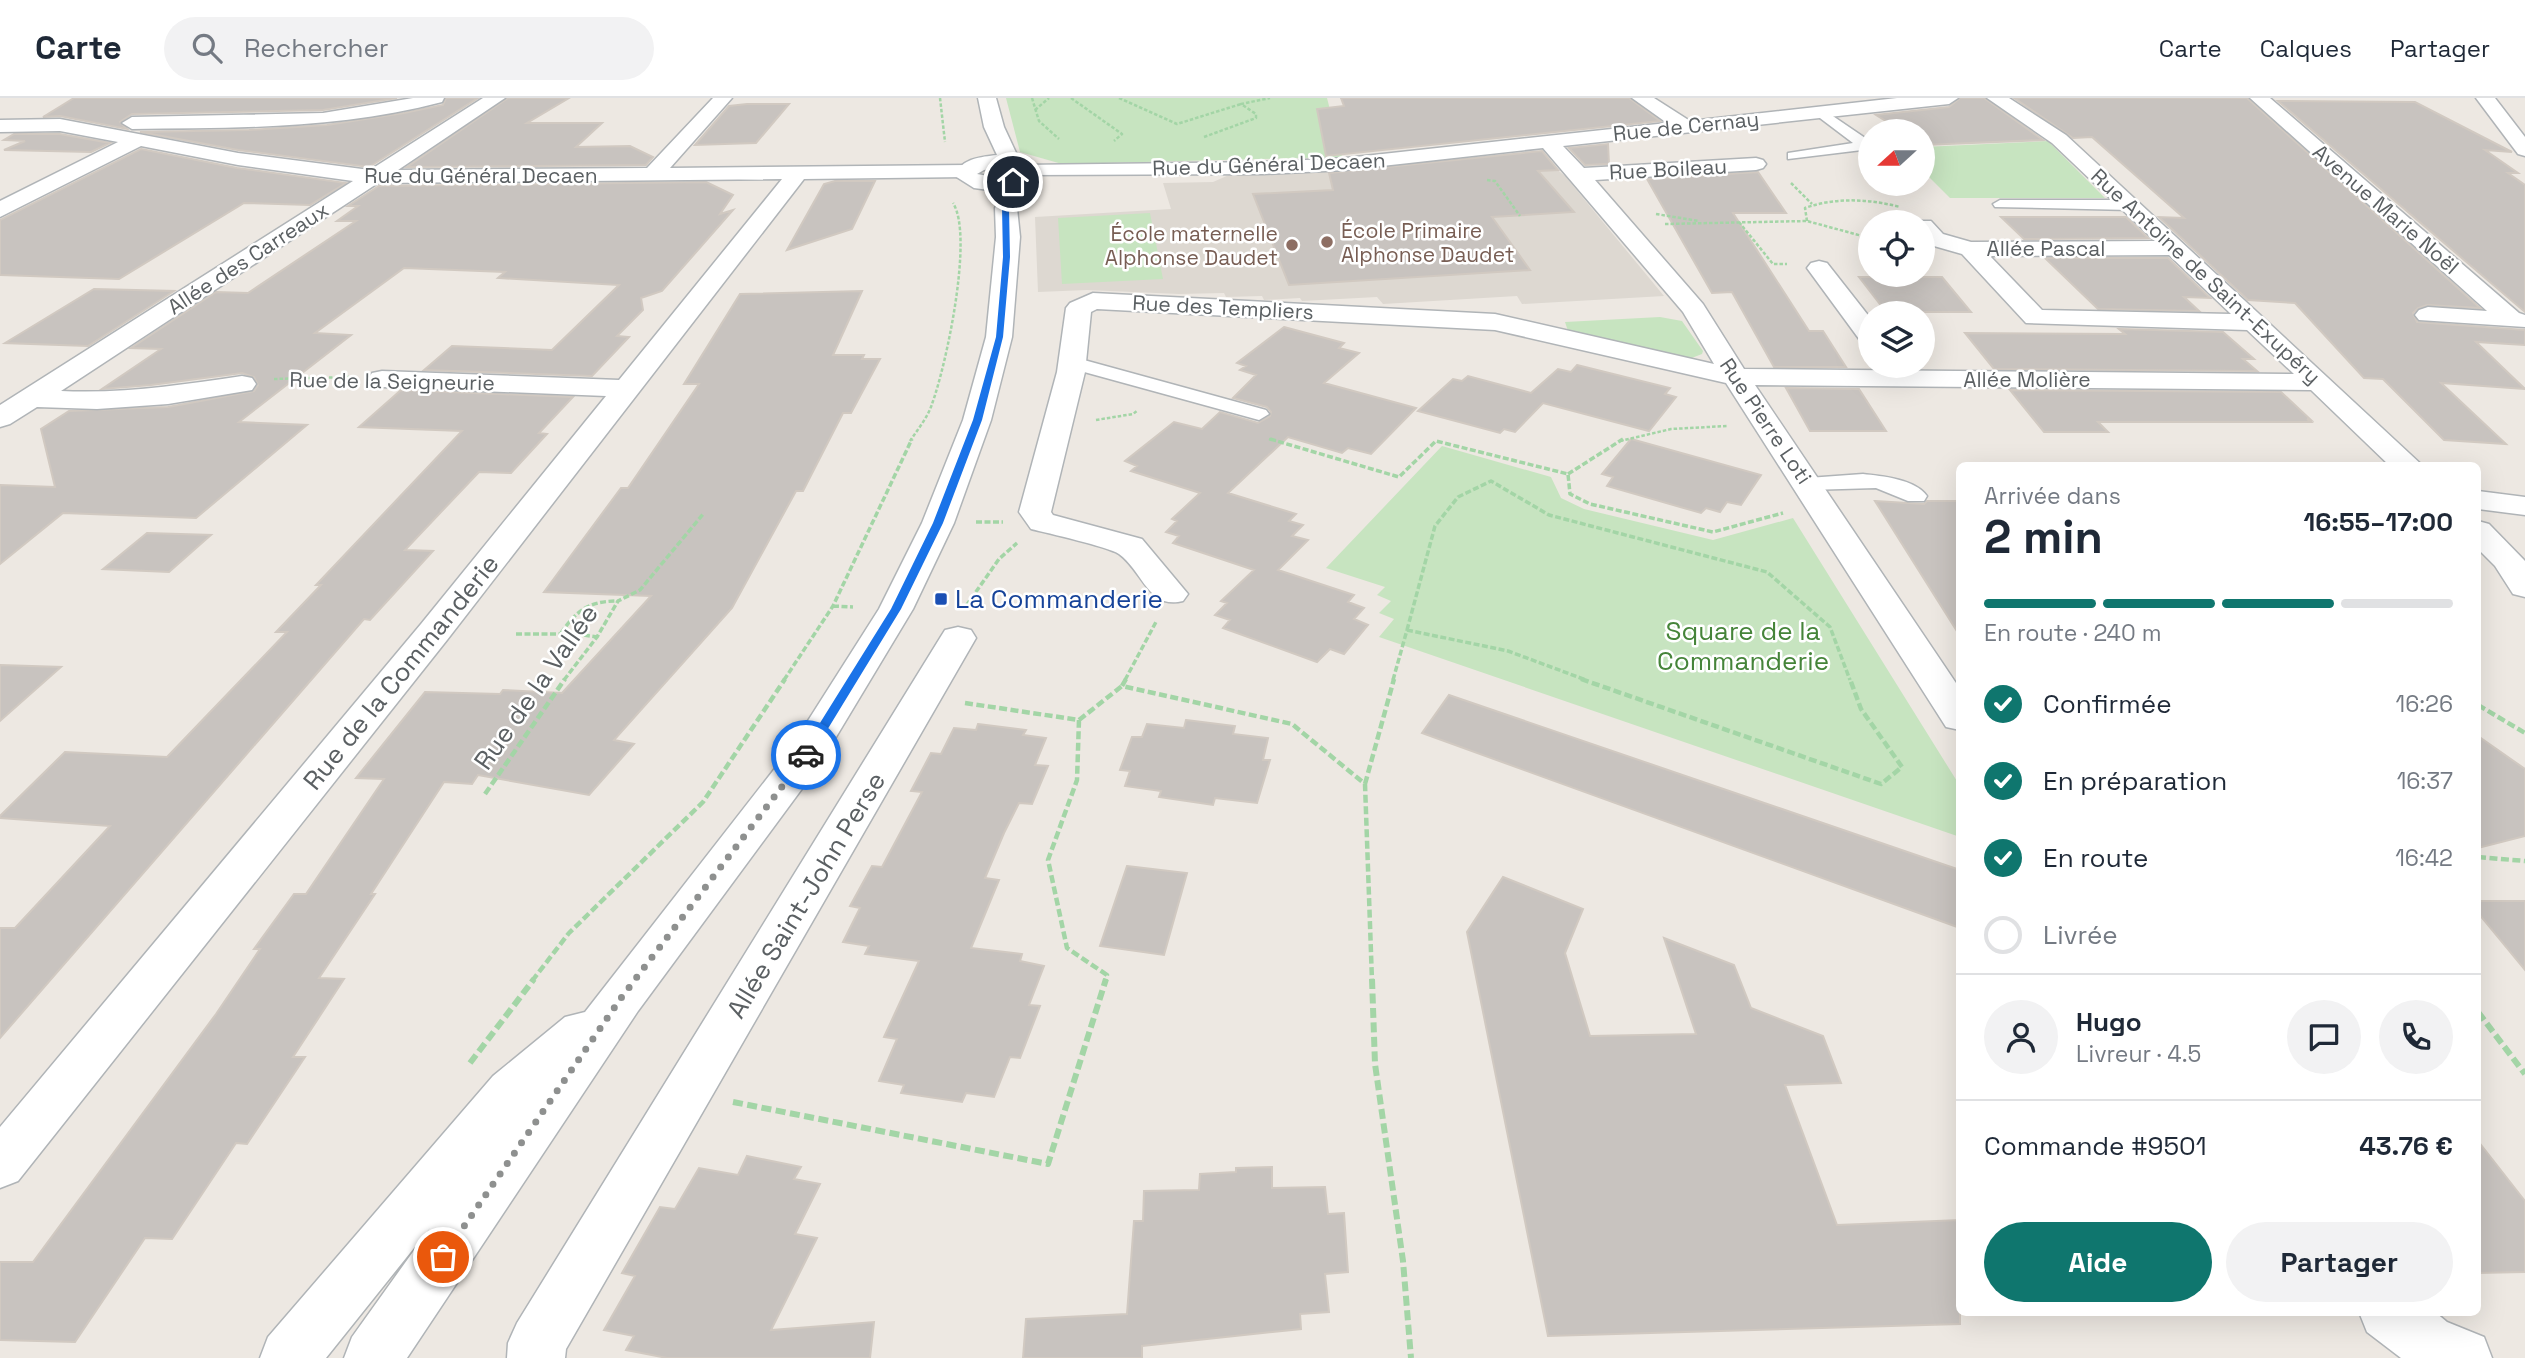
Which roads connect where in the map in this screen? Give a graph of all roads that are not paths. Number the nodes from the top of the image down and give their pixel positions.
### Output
1 (435, 98) edge
2 (496, 98) edge
3 (723, 98) edge
4 (987, 98) edge
5 (1641, 98) edge
6 (1949, 98) edge
7 (1996, 98) edge
8 (2259, 98) edge
9 (1868, 102) edge
10 (2489, 104) edge
11 (1821, 112) junction
12 (2525, 113) edge
13 (60, 125) junction
14 (0, 126) edge
15 (1685, 126) junction
16 (1858, 140) edge
17 (138, 141) junction
18 (1549, 143) junction
19 (1858, 148) edge
20 (2525, 150) edge
21 (1793, 156) dead end
22 (1756, 164) dead end
23 (798, 173) junction
24 (1580, 174) junction
25 (652, 175) junction
26 (374, 177) junction
27 (1000, 177) junction
28 (2000, 204) dead end
29 (2130, 205) junction
30 (0, 210) edge
31 (1935, 238) edge
32 (1970, 248) junction
33 (2176, 248) junction
34 (1819, 268) dead end
35 (2428, 315) dead end
36 (1858, 320) edge
37 (2519, 321) edge
38 (2255, 322) junction
39 (1073, 363) junction
40 (1858, 373) edge
41 (1935, 373) edge
42 (1736, 377) junction
43 (382, 379) road end
44 (2318, 382) junction
45 (242, 384) road end
46 (628, 388) junction
47 (31, 398) junction
48 (1259, 414) dead end
49 (0, 418) edge
50 (2404, 462) edge
51 (1814, 493) junction
52 (1916, 496) dead end
53 (2481, 499) edge
54 (2525, 506) edge
55 (2481, 534) edge
56 (2525, 587) edge
57 (1171, 594) road end
58 (958, 638) road end
59 (1956, 712) edge
60 (621, 998) junction
61 (0, 1166) edge
62 (414, 1300) junction
63 (289, 1358) edge
64 (373, 1358) edge
65 (384, 1358) edge
66 (536, 1358) edge

1 - 13 street
2 - 26 street, Allée des Carreaux
3 - 25 street
4 - 27 street
5 - 15 street
6 - 9 street, Rue de Cernay
7 - 29 street, Rue Antoine de Saint-Exupéry
8 - 37 street, Avenue Marie Noël
9 - 11 street, Rue de Cernay
10 - 12 street
10 - 20 street
11 - 15 street, Rue de Cernay
11 - 16 lane
13 - 14 street, Rue du Général Decaen
13 - 17 street, Rue du Général Decaen
15 - 18 street, Rue de Cernay
17 - 26 street, Rue du Général Decaen
17 - 30 street
18 - 24 street, Rue Pierre Loti
18 - 27 street, Rue du Général Decaen
19 - 21 lane
22 - 24 street, Rue Boileau
23 - 25 street, Rue du Général Decaen
23 - 27 street, Rue du Général Decaen
23 - 46 street, Rue de la Commanderie
24 - 42 street, Rue Pierre Loti
25 - 26 street, Rue du Général Decaen
26 - 47 street, Allée des Carreaux
27 - 60 street
28 - 29 lane
29 - 33 street, Rue Antoine de Saint-Exupéry
31 - 32 street, Allée Pascal
32 - 33 street, Allée Pascal
32 - 38 street
33 - 38 street, Rue Antoine de Saint-Exupéry
34 - 36 street
35 - 37 street, Avenue Marie Noël
38 - 44 street, Rue Antoine de Saint-Exupéry
39 - 42 street, Rue des Templiers
39 - 48 lane
39 - 57 street, Rue des Templiers
40 - 42 street, Allée Molière
41 - 44 street, Allée Molière
42 - 51 street, Rue Pierre Loti
43 - 46 street, Rue de la Seigneurie
44 - 50 street, Rue Antoine de Saint-Exupéry
45 - 47 street
46 - 61 street, Rue de la Commanderie
47 - 49 street, Allée des Carreaux
51 - 52 lane
51 - 59 street, Rue Pierre Loti
53 - 54 street
55 - 56 street
58 - 66 street, Allée Saint-John Perse
60 - 62 street
60 - 63 street
62 - 64 street
62 - 65 street

